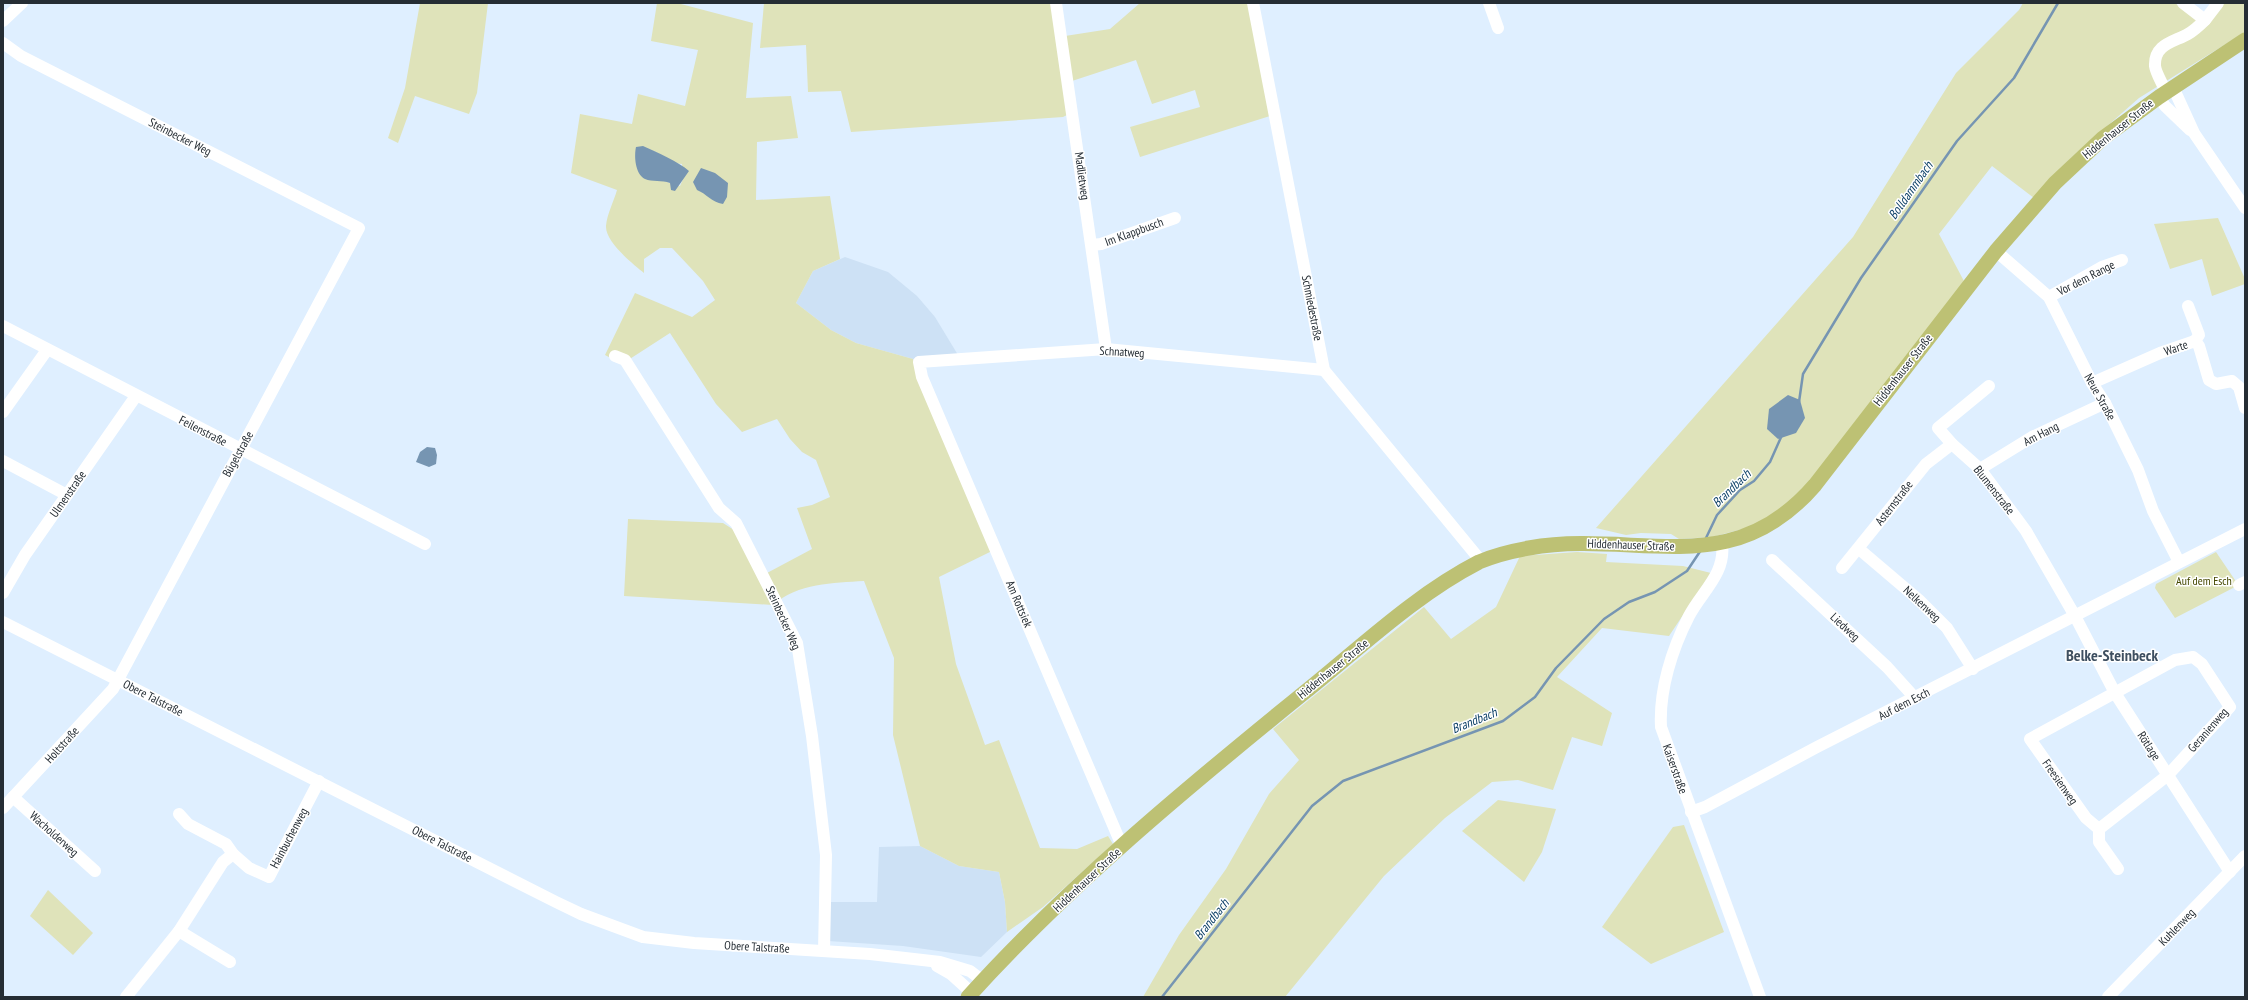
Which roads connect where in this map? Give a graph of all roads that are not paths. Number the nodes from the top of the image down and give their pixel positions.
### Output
1 (22, 3) edge
2 (1056, 3) edge
3 (1253, 3) edge
4 (1489, 3) edge
5 (2183, 3) edge
6 (2218, 3) edge
7 (2205, 20) junction
8 (3, 21) edge
9 (1498, 28) dead end
10 (2245, 40) edge
11 (3, 43) edge
12 (2166, 92) junction
13 (2194, 134) junction
14 (2245, 208) edge
15 (1175, 218) dead end
16 (359, 228) joint
17 (1092, 245) junction
18 (1996, 251) junction
19 (2122, 260) dead end
20 (2049, 297) junction
21 (2188, 306) dead end
22 (3, 326) edge
23 (2195, 341) junction
24 (1106, 349) junction
25 (47, 350) junction
26 (615, 356) dead end
27 (919, 362) joint
28 (1324, 370) junction
29 (2092, 383) junction
30 (1989, 386) dead end
31 (136, 396) junction
32 (2105, 403) junction
33 (2245, 408) edge
34 (3, 412) edge
35 (1952, 444) junction
36 (240, 450) junction
37 (3, 461) edge
38 (1980, 469) junction
39 (66, 495) junction
40 (2245, 529) edge
41 (425, 544) dead end
42 (1717, 544) junction
43 (1859, 549) junction
44 (1772, 560) dead end
45 (1481, 562) junction
46 (2180, 562) junction
47 (1842, 568) dead end
48 (3, 593) edge
49 (2075, 616) junction
50 (3, 622) edge
51 (1973, 669) junction
52 (118, 680) junction
53 (2115, 693) junction
54 (1915, 698) junction
55 (2168, 775) junction
56 (319, 781) junction
57 (13, 797) junction
58 (3, 808) edge
59 (1691, 812) junction
60 (179, 814) dead end
61 (2099, 829) junction
62 (1122, 846) junction
63 (233, 854) junction
64 (2245, 856) edge
65 (2118, 869) dead end
66 (95, 871) dead end
67 (2230, 872) junction
68 (179, 931) junction
69 (824, 951) junction
70 (913, 959) junction
71 (230, 962) dead end
72 (983, 981) junction
73 (970, 995) edge
74 (126, 997) edge
75 (1760, 997) edge
76 (2108, 997) edge

1 - 8 street
2 - 17 street, Madlietweg
3 - 28 street, Schmiedestraße
4 - 9 street
5 - 7 street
6 - 7 street
7 - 12 street
10 - 12 main road, Hiddenhauser Straße
11 - 16 street, Steinbecker Weg
12 - 13 street
12 - 13 street
12 - 18 main road, Hiddenhauser Straße
13 - 14 street
15 - 17 street, Im Klappbusch
16 - 36 street, Bügelstraße
17 - 24 street, Madlietweg
18 - 20 street, Neue Straße
18 - 42 main road, Hiddenhauser Straße
19 - 20 street, Vor dem Range
20 - 29 street, Neue Straße
21 - 23 street
22 - 25 street, Feilenstraße
23 - 29 street, Warte
23 - 33 street, Warte
24 - 27 street, Schnatweg
24 - 28 street, Schnatweg
25 - 31 street, Feilenstraße
25 - 34 street
26 - 69 street, Steinbecker Weg
27 - 62 street, Am Rottsiek
28 - 45 street, Schmiedestraße
29 - 32 street, Neue Straße
30 - 35 street, Blumenstraße
31 - 36 street, Feilenstraße
31 - 39 street, Ulmenstraße
32 - 38 street, Am Hang
32 - 46 street, Neue Straße
35 - 38 street, Blumenstraße
35 - 43 street, Asternstraße
36 - 41 street, Feilenstraße
36 - 52 street, Bügelstraße
37 - 39 street
38 - 49 street, Blumenstraße
39 - 48 street, Ulmenstraße
40 - 46 street, Auf dem Esch
42 - 45 main road, Hiddenhauser Straße
42 - 59 street, Kaiserstraße
43 - 47 street, Asternstraße
43 - 51 street, Nelkenweg
44 - 54 street, Liedweg
45 - 62 main road, Hiddenhauser Straße
46 - 49 street, Auf dem Esch
49 - 51 street, Auf dem Esch
49 - 53 street, Rötlage
50 - 52 street, Obere Talstraße
51 - 54 street, Auf dem Esch
52 - 56 street, Obere Talstraße
52 - 57 street, Holtstraße
53 - 55 street, Rötlage
53 - 55 street, Geranienweg
53 - 61 street, Freesienweg
54 - 59 street, Auf dem Esch
55 - 61 street
55 - 67 street, Rötlage
56 - 63 street, Hainbuchenweg
56 - 69 street, Obere Talstraße
57 - 58 street, Holtstraße
57 - 66 street, Wacholderweg
59 - 75 street, Kaiserstraße
60 - 63 street, Hainbuchenweg
61 - 65 street
62 - 72 main road, Hiddenhauser Straße
63 - 68 street
64 - 67 street, Kuhlenweg
67 - 76 street, Kuhlenweg
68 - 71 street
68 - 74 street
69 - 70 street, Obere Talstraße
70 - 72 street, Obere Talstraße
70 - 73 street, Obere Talstraße
72 - 73 main road, Hiddenhauser Straße

